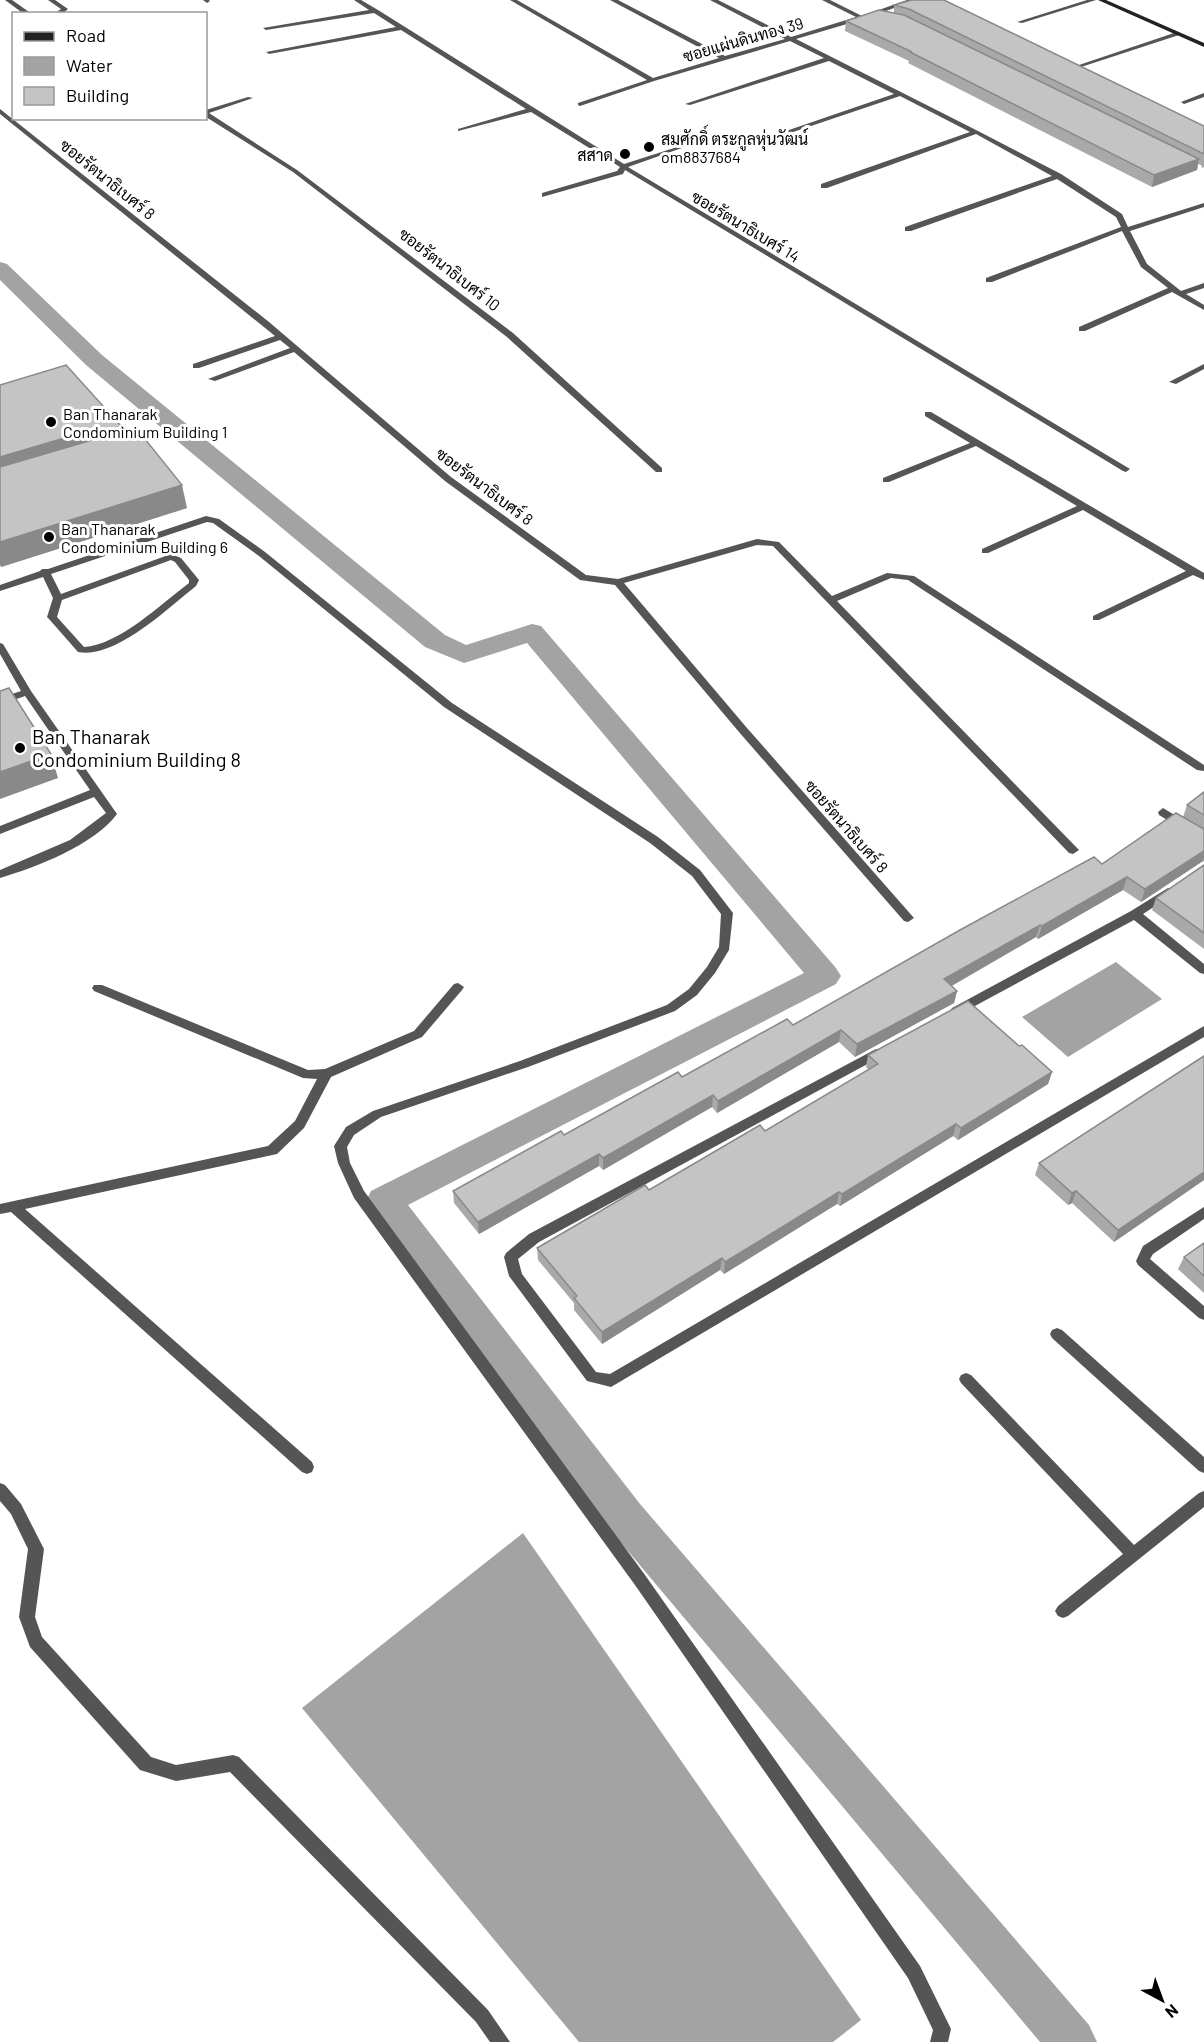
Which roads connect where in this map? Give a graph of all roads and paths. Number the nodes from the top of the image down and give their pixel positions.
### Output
1 (8, 0) edge
2 (51, 0) edge
3 (357, 0) edge
4 (613, 0) edge
5 (712, 0) edge
6 (825, 0) edge
7 (913, 0) edge
8 (1093, 0) edge
9 (1101, 0) edge
10 (517, 1) edge
11 (376, 11) junction
12 (26, 12) edge
13 (61, 12) edge
14 (871, 15) junction
15 (862, 18) junction
16 (886, 18) edge
17 (1020, 22) dead end
18 (266, 28) dead end
19 (403, 28) junction
20 (1177, 34) junction
21 (790, 39) junction
22 (1204, 45) edge
23 (269, 52) dead end
24 (725, 58) junction
25 (828, 58) junction
26 (1080, 66) edge
27 (652, 80) junction
28 (900, 94) junction
29 (1204, 95) edge
30 (250, 98) dead end
31 (1184, 102) dead end
32 (580, 104) dead end
33 (688, 104) dead end
34 (533, 109) junction
35 (0, 111) edge
36 (207, 113) edge
37 (207, 114) edge
38 (460, 130) dead end
39 (976, 132) junction
40 (694, 142) dead end
41 (747, 146) dead end
42 (624, 166) junction
43 (1058, 176) junction
44 (824, 186) dead end
45 (544, 195) dead end
46 (1204, 205) edge
47 (1124, 229) junction
48 (908, 230) dead end
49 (989, 280) dead end
50 (1204, 285) edge
51 (1177, 291) junction
52 (1204, 308) edge
53 (1082, 329) dead end
54 (281, 337) junction
55 (295, 349) junction
56 (196, 366) dead end
57 (1204, 366) edge
58 (213, 379) dead end
59 (1173, 382) dead end
60 (928, 414) dead end
61 (977, 443) junction
62 (1126, 469) dead end
63 (659, 470) dead end
64 (886, 480) dead end
65 (1084, 506) junction
66 (985, 550) dead end
67 (45, 571) junction
68 (1193, 571) junction
69 (1204, 578) edge
70 (618, 582) junction
71 (0, 588) edge
72 (58, 598) junction
73 (832, 600) junction
74 (1096, 618) dead end
75 (0, 646) edge
76 (27, 692) junction
77 (0, 702) edge
78 (1201, 768) dead end
79 (96, 792) junction
80 (1163, 812) dead end
81 (0, 830) edge
82 (1204, 838) edge
83 (1073, 850) dead end
84 (0, 873) edge
85 (1175, 887) edge
86 (1136, 914) junction
87 (908, 918) dead end
88 (1204, 970) edge
89 (458, 987) dead end
90 (98, 988) dead end
91 (945, 1017) edge
92 (1204, 1031) edge
93 (893, 1045) edge
94 (326, 1074) junction
95 (7, 1208) edge
96 (1204, 1212) edge
97 (1204, 1314) edge
98 (1057, 1334) dead end
99 (966, 1379) dead end
100 (1204, 1466) edge
101 (307, 1467) dead end
102 (0, 1490) edge
103 (1204, 1498) edge
104 (1134, 1554) junction
105 (1063, 1611) dead end
106 (501, 2042) edge
107 (939, 2042) edge

1 - 12 street
2 - 13 street
3 - 11 street, ซอยรัตนาธิเบศร์ 14
4 - 24 street
5 - 21 street
6 - 15 street
7 - 14 street, ซอยแผ่นดินทอง 39
8 - 17 street
9 - 20 street
10 - 27 street
11 - 18 street
11 - 19 street, ซอยรัตนาธิเบศร์ 14
14 - 15 street, ซอยแผ่นดินทอง 39
14 - 16 street
15 - 21 street, ซอยแผ่นดินทอง 39
19 - 23 street
19 - 34 street, ซอยรัตนาธิเบศร์ 14
20 - 22 street
20 - 26 street
21 - 24 street, ซอยแผ่นดินทอง 39
21 - 25 street
24 - 27 street, ซอยแผ่นดินทอง 39
25 - 28 street
25 - 33 street
27 - 32 street, ซอยแผ่นดินทอง 39
28 - 39 street
28 - 41 street
29 - 31 street
30 - 36 street
34 - 38 street
34 - 42 street, ซอยรัตนาธิเบศร์ 14
35 - 54 street, ซอยรัตนาธิเบศร์ 8
37 - 63 street, ซอยรัตนาธิเบศร์ 10
39 - 43 street
39 - 44 street
40 - 42 street
42 - 45 street
42 - 62 street, ซอยรัตนาธิเบศร์ 14
43 - 47 street
43 - 48 street
46 - 47 street
47 - 49 street
47 - 51 street
50 - 51 street
51 - 52 street
51 - 53 street
54 - 55 street, ซอยรัตนาธิเบศร์ 8
54 - 56 street
55 - 58 street
55 - 70 street, ซอยรัตนาธิเบศร์ 8
57 - 59 street
60 - 61 street
61 - 64 street
61 - 65 street
65 - 66 street
65 - 68 street
67 - 71 street
67 - 72 street
67 - 107 street
68 - 69 street
68 - 74 street
70 - 73 street
70 - 87 street, ซอยรัตนาธิเบศร์ 8
72 - 72 street
73 - 78 street
73 - 83 street
75 - 76 street
76 - 77 street
76 - 79 street
79 - 81 street
79 - 84 street
80 - 82 street
85 - 86 street
86 - 88 street
86 - 91 street
89 - 94 street
90 - 94 street
92 - 93 street
94 - 95 street
95 - 101 street
96 - 97 street
98 - 100 street
99 - 104 street
102 - 106 street
103 - 104 street
104 - 105 street

